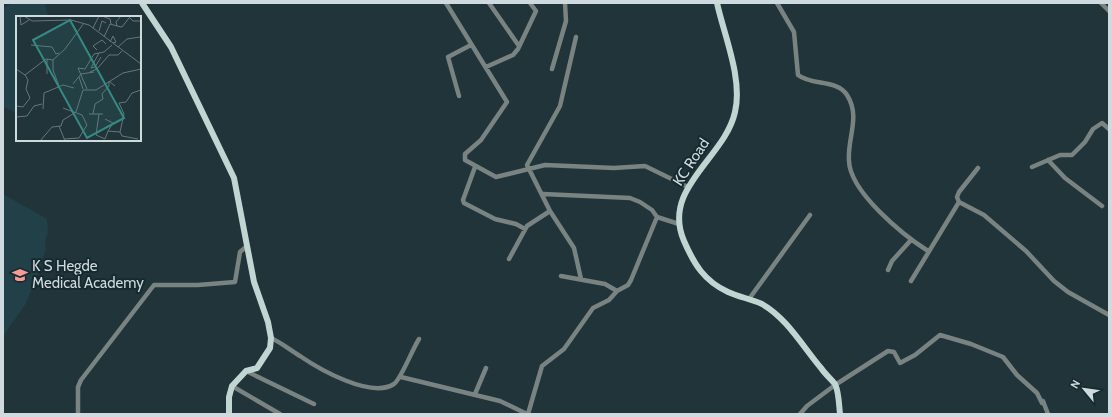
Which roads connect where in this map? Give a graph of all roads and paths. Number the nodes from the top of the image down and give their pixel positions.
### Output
1 (142, 3) edge
2 (446, 3) edge
3 (489, 3) edge
4 (530, 3) edge
5 (565, 3) edge
6 (717, 3) edge
7 (777, 3) edge
8 (1100, 3) edge
9 (1109, 11) edge
10 (576, 37) dead end
11 (471, 45) junction
12 (519, 46) junction
13 (486, 67) junction
14 (552, 69) dead end
15 (459, 96) dead end
16 (1109, 129) edge
17 (1048, 160) junction
18 (475, 167) junction
19 (1032, 167) dead end
20 (978, 168) dead end
21 (528, 169) junction
22 (688, 187) junction
23 (543, 194) junction
24 (959, 202) junction
25 (1102, 206) dead end
26 (550, 211) junction
27 (810, 215) dead end
28 (657, 218) junction
29 (679, 224) junction
30 (525, 229) junction
31 (911, 240) junction
32 (247, 246) junction
33 (928, 251) junction
34 (509, 259) dead end
35 (888, 270) dead end
36 (561, 276) dead end
37 (581, 279) junction
38 (911, 281) dead end
39 (617, 291) junction
40 (749, 299) junction
41 (1109, 315) edge
42 (271, 338) junction
43 (419, 339) dead end
44 (486, 368) dead end
45 (246, 371) junction
46 (401, 377) junction
47 (835, 385) junction
48 (232, 386) junction
49 (474, 394) junction
50 (314, 404) dead end
51 (78, 414) edge
52 (229, 414) edge
53 (280, 414) edge
54 (527, 414) edge
55 (800, 414) edge
56 (840, 414) edge
57 (1048, 414) edge

1 - 32 main road
2 - 11 street
3 - 12 street
4 - 12 street
5 - 14 street
6 - 22 main road, KC Road
7 - 31 street
8 - 9 street
10 - 21 street
11 - 13 street
11 - 15 street
12 - 13 street
13 - 18 street
16 - 17 street
17 - 19 street
17 - 25 street
18 - 21 street
18 - 30 street
20 - 24 street
21 - 22 street
21 - 23 street
22 - 29 main road, KC Road
23 - 26 street
23 - 28 street
24 - 33 street
24 - 41 street
26 - 30 street
26 - 37 street
27 - 40 street
28 - 29 street
28 - 39 street
29 - 40 main road, KC Road
30 - 34 street
31 - 33 street
31 - 35 street
32 - 42 main road
32 - 51 street
33 - 38 street
36 - 37 street
37 - 39 street
39 - 54 street
40 - 47 main road, KC Road
42 - 45 main road
42 - 46 street
43 - 46 street
44 - 49 street
45 - 48 main road
45 - 50 street
46 - 49 street
47 - 55 street
47 - 56 main road, KC Road
47 - 57 street
48 - 52 main road
48 - 53 street
49 - 54 street

